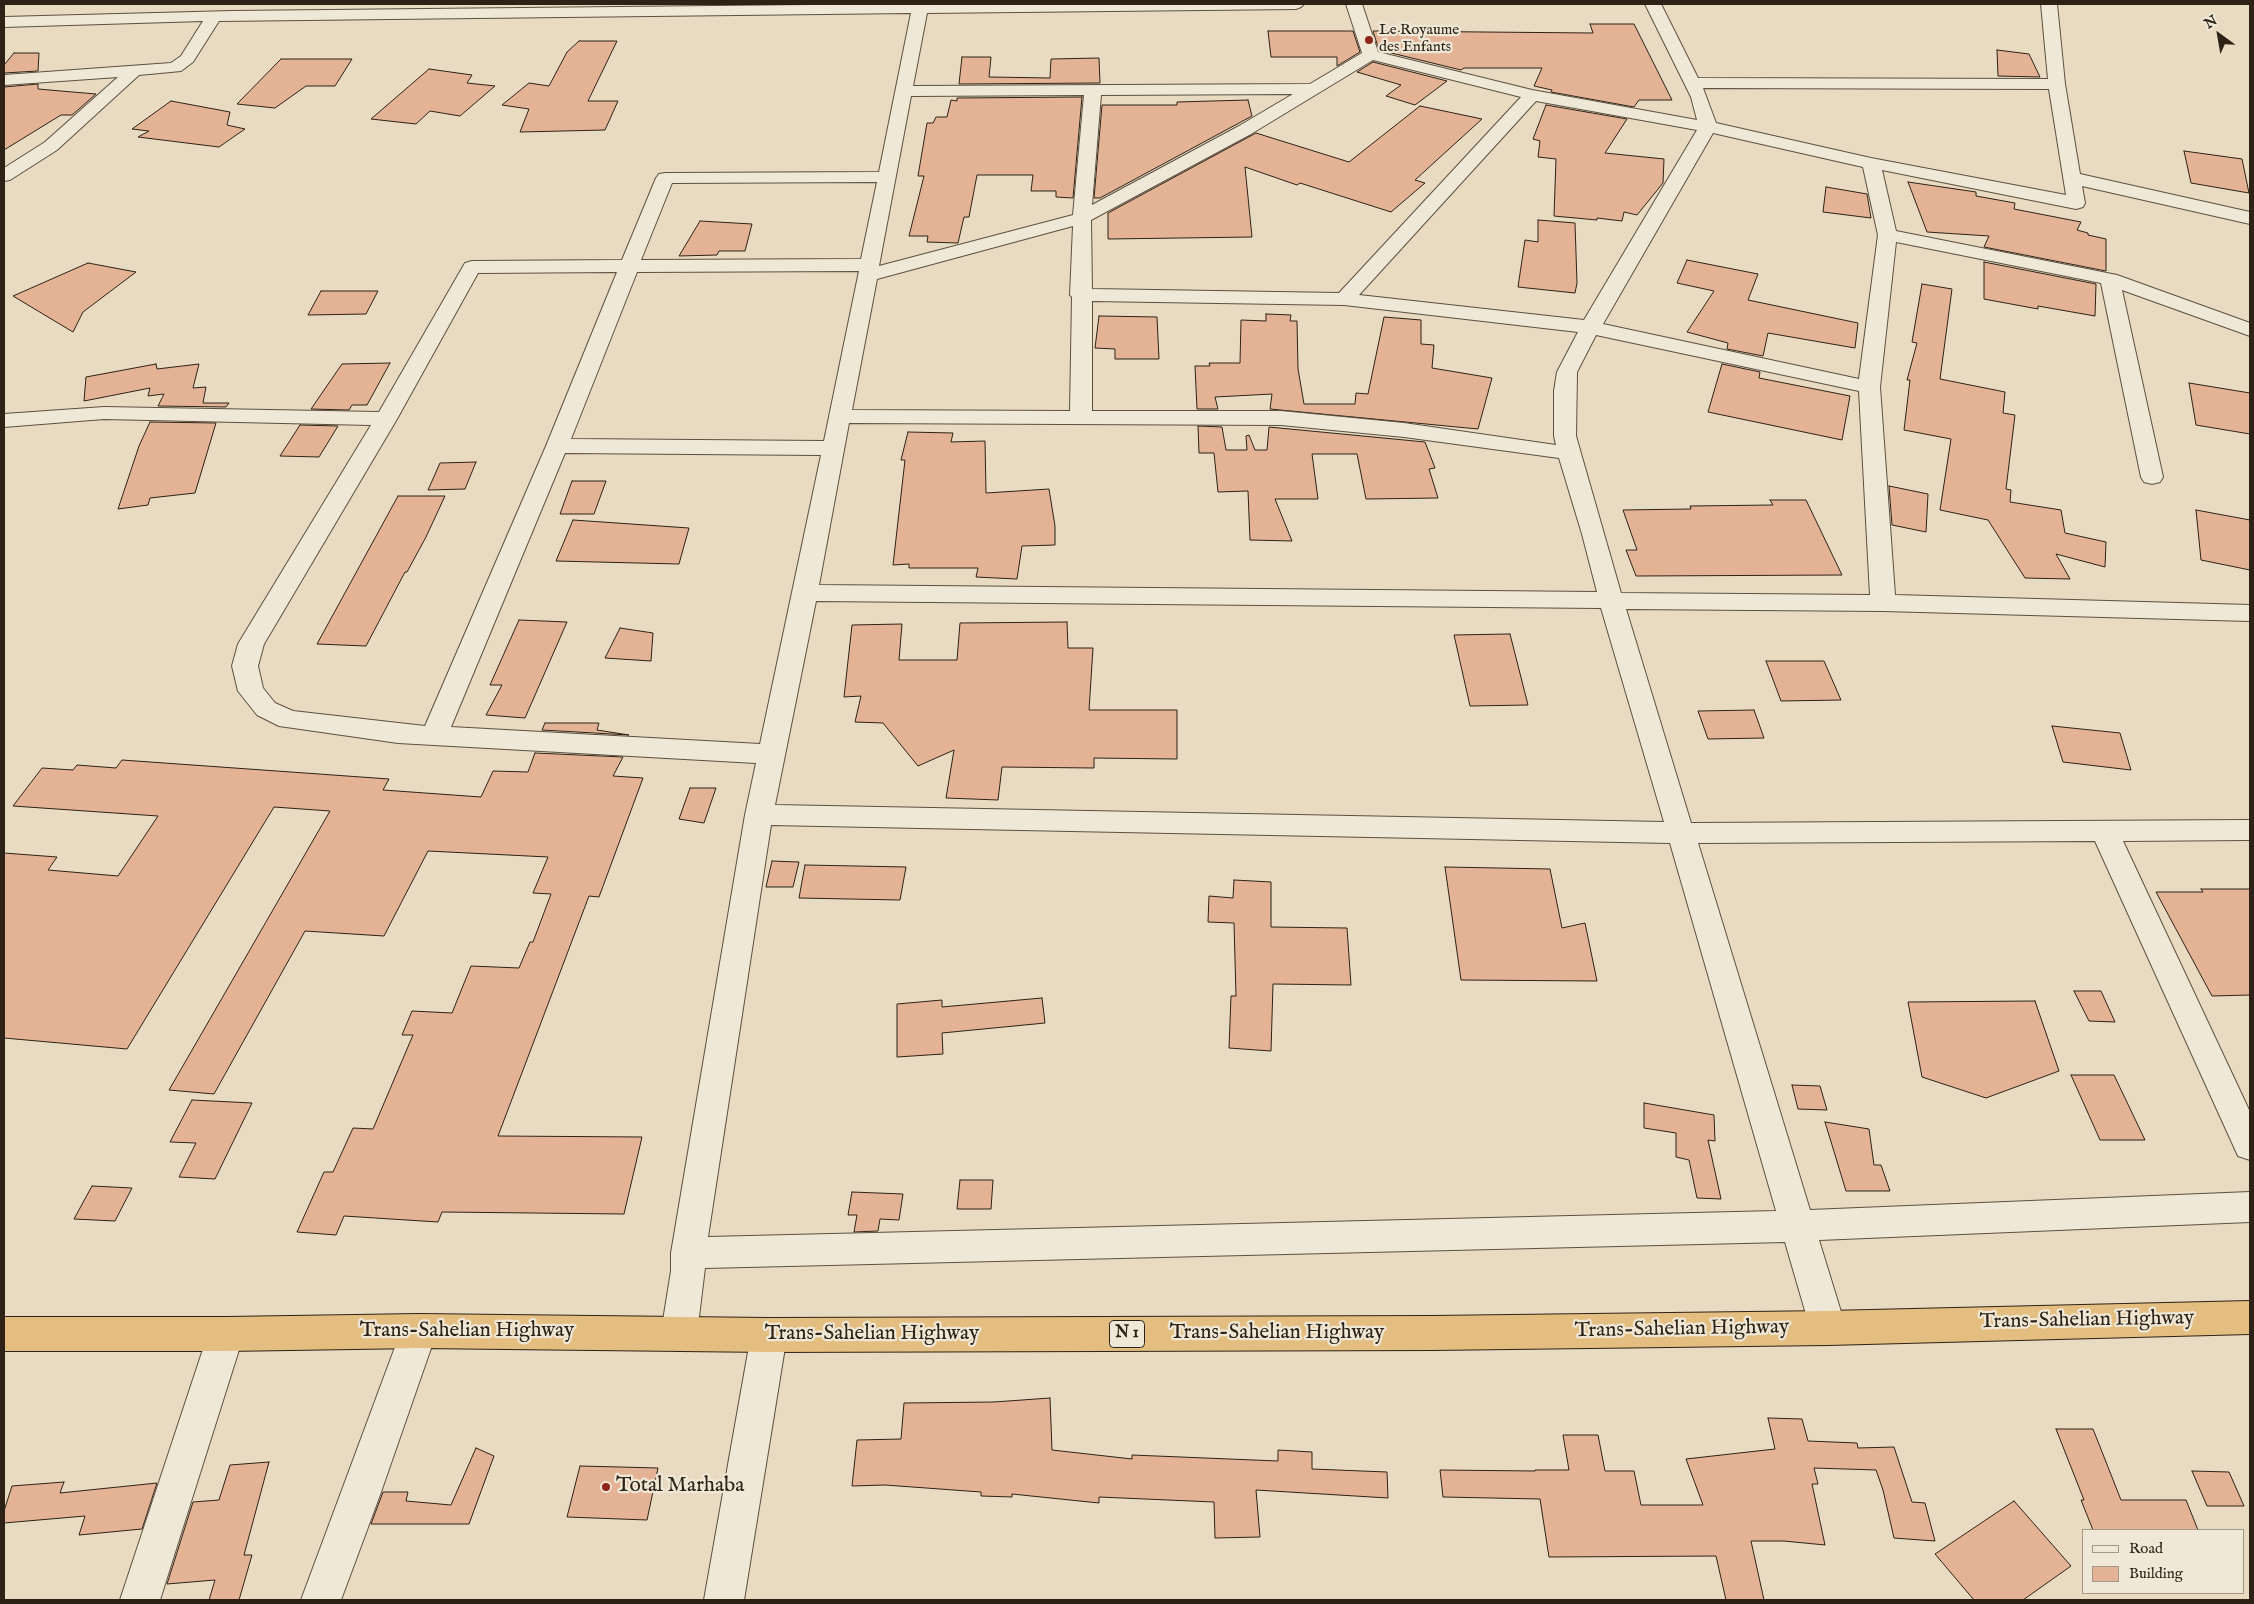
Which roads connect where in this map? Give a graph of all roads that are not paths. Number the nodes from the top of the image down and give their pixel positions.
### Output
1 (243, 4) edge
2 (1296, 4) edge
3 (1354, 4) edge
4 (1653, 4) edge
5 (2050, 4) edge
6 (921, 6) edge
7 (778, 7) edge
8 (538, 8) edge
9 (642, 8) edge
10 (232, 16) junction
11 (214, 17) junction
12 (4, 22) edge
13 (1371, 55) junction
14 (133, 72) junction
15 (4, 80) edge
16 (1693, 83) junction
17 (2057, 84) junction
18 (1314, 89) junction
19 (1093, 90) junction
20 (904, 91) junction
21 (1532, 95) junction
22 (1708, 127) junction
23 (1871, 164) junction
24 (4, 176) edge
25 (887, 177) junction
26 (2072, 178) junction
27 (1082, 218) junction
28 (2250, 218) edge
29 (1887, 235) junction
30 (630, 266) junction
31 (869, 270) junction
32 (2110, 279) junction
33 (1080, 295) junction
34 (1344, 299) junction
35 (1589, 327) junction
36 (2250, 330) edge
37 (1869, 387) junction
38 (840, 416) junction
39 (1081, 417) junction
40 (386, 419) junction
41 (4, 420) edge
42 (557, 446) junction
43 (834, 448) junction
44 (1569, 454) junction
45 (2152, 477) dead end
46 (805, 593) junction
47 (1611, 599) junction
48 (1883, 602) junction
49 (2250, 613) edge
50 (434, 736) junction
51 (772, 754) junction
52 (759, 815) junction
53 (2250, 830) edge
54 (2105, 832) junction
55 (1681, 833) junction
56 (2250, 1146) edge
57 (2250, 1207) edge
58 (1799, 1226) junction
59 (688, 1253) junction
60 (2250, 1317) edge
61 (1828, 1328) junction
62 (419, 1330) junction
63 (679, 1333) junction
64 (4, 1334) edge
65 (226, 1334) junction
66 (769, 1336) junction
67 (140, 1600) edge
68 (321, 1600) edge
69 (724, 1600) edge

1 - 10 street
2 - 6 street
3 - 13 street
4 - 16 street
5 - 17 street
6 - 7 street
6 - 20 street
7 - 9 street
8 - 9 street
8 - 10 street
10 - 11 street
11 - 12 street
11 - 14 street
13 - 18 street
13 - 21 street
14 - 15 street
14 - 24 street
16 - 17 street
16 - 22 street
17 - 26 street
18 - 19 street
18 - 27 street
19 - 20 street
19 - 27 street
20 - 25 street
21 - 22 street
21 - 34 street
22 - 23 street
22 - 35 street
23 - 26 street
23 - 29 street
25 - 30 street
25 - 31 street
26 - 28 street
27 - 31 street
27 - 33 street
29 - 32 street
29 - 37 street
30 - 31 street
30 - 40 street
30 - 42 street
31 - 38 street
32 - 36 street
32 - 45 street
33 - 34 street
33 - 39 street
34 - 35 street
35 - 37 street
35 - 44 street
37 - 48 street
38 - 39 street
38 - 43 street
39 - 44 street
40 - 41 street
40 - 50 street
42 - 43 street
42 - 50 street
43 - 46 street
44 - 47 street
46 - 47 street
46 - 51 street
47 - 48 street
47 - 55 street
48 - 49 street
50 - 51 street
51 - 52 street
52 - 55 street
52 - 59 street
53 - 54 street
54 - 55 street
54 - 56 street
55 - 58 street
57 - 58 street
58 - 59 street
58 - 61 street
59 - 63 street
60 - 61 highway, Trans-Sahelian Highway / N 1
61 - 66 highway, Trans-Sahelian Highway / N 1
62 - 63 highway, Trans-Sahelian Highway / N 1
62 - 65 highway, Trans-Sahelian Highway / N 1
62 - 68 street
63 - 66 highway, Trans-Sahelian Highway / N 1
64 - 65 highway, Trans-Sahelian Highway / N 1
65 - 67 street
66 - 69 street

